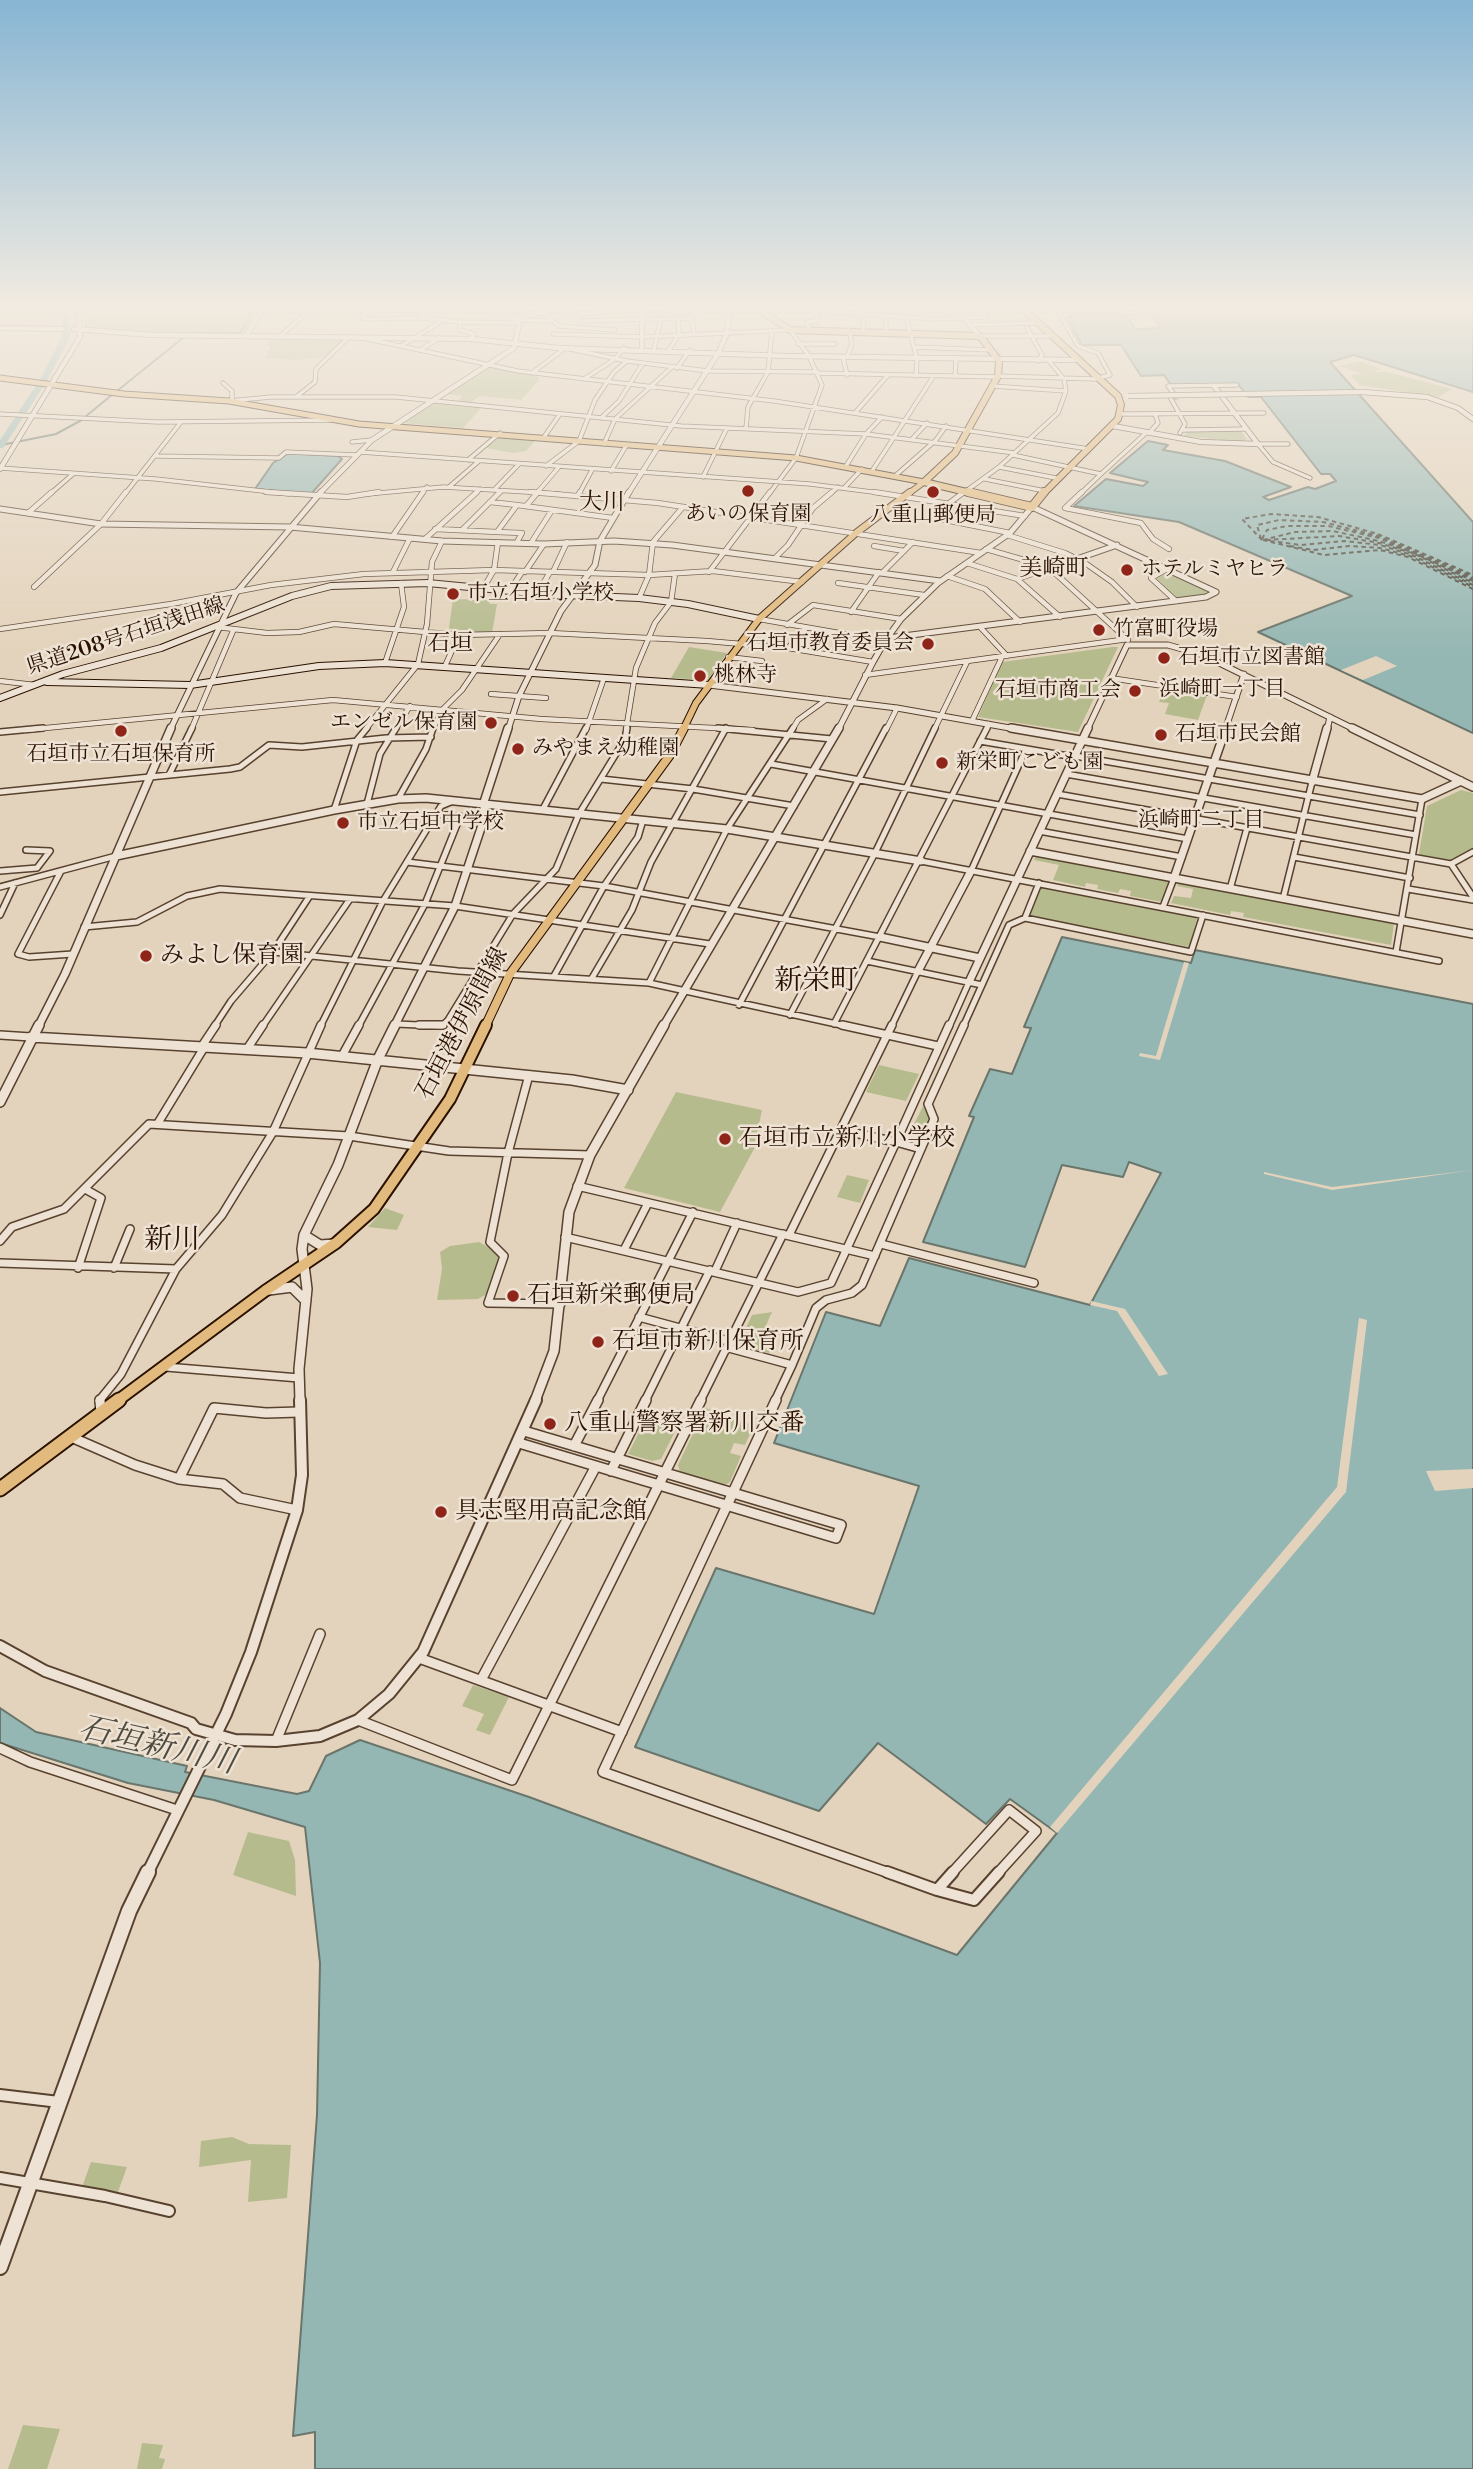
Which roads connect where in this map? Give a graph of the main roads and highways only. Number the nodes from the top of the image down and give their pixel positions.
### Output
1 (348, 421) edge
2 (973, 421) edge
3 (1116, 421) edge
4 (924, 482) junction
5 (1039, 499) junction
6 (1013, 501) junction
7 (760, 619) junction
8 (39, 683) junction
9 (709, 685) junction
10 (0, 698) edge
11 (0, 1489) edge

1 - 4 main road
2 - 4 highway
3 - 5 highway
4 - 6 highway
4 - 7 main road, 石垣港伊原間線
5 - 6 highway
5 - 6 highway
7 - 8 main road, 県道208号石垣浅田線
7 - 9 main road, 石垣港伊原間線
8 - 9 main road
8 - 10 main road, 県道208号石垣浅田線
9 - 11 main road, 石垣港伊原間線

